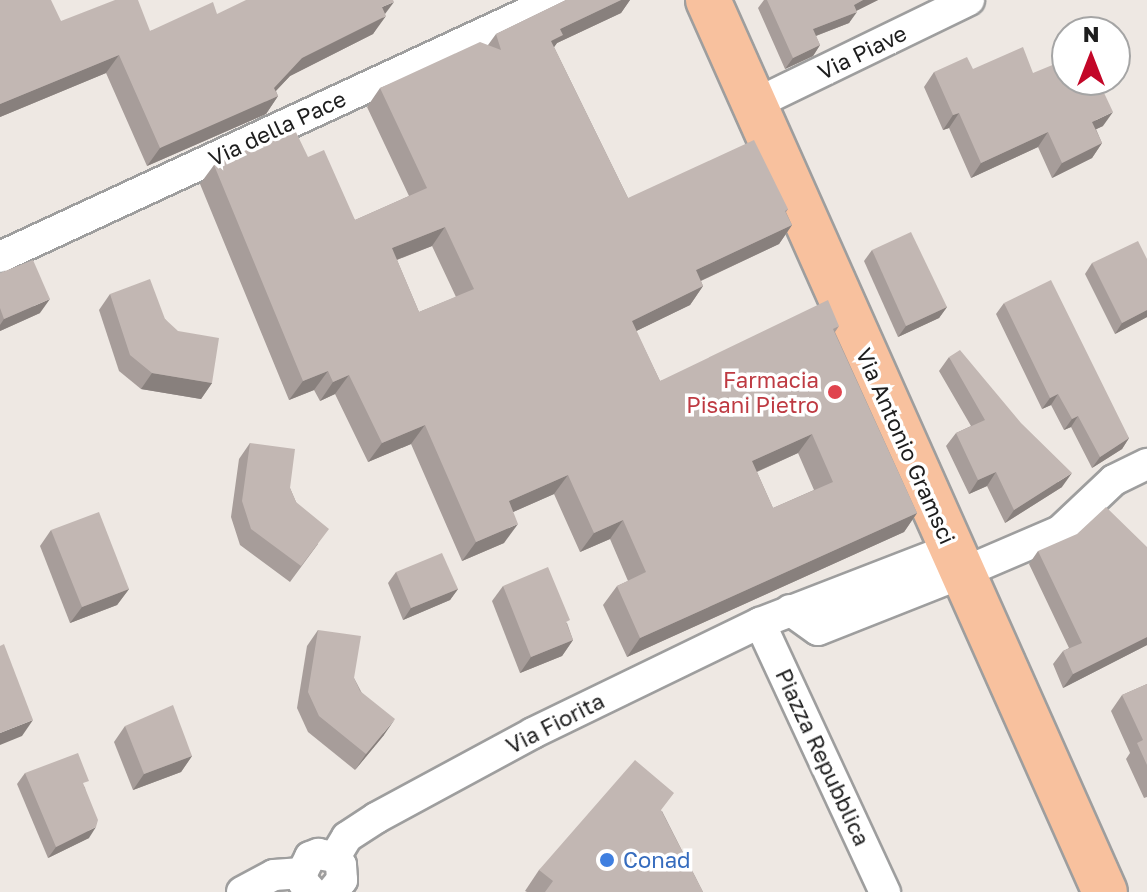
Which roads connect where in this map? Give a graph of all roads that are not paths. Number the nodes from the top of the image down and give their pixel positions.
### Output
1 (555, 0) edge
2 (708, 0) edge
3 (969, 0) edge
4 (755, 104) junction
5 (0, 257) edge
6 (1147, 464) edge
7 (956, 561) junction
8 (760, 623) junction
9 (335, 857) junction
10 (307, 882) edge
11 (242, 892) edge
12 (332, 892) edge
13 (885, 892) edge
14 (1105, 892) edge

1 - 5 street, Via della Pace
2 - 4 main road, Via Antonio Gramsci
3 - 4 street, Via Piave
4 - 7 main road, Via Antonio Gramsci
6 - 7 street, Via Fiorita
7 - 8 street, Via Fiorita
7 - 14 main road, Via Antonio Gramsci
8 - 9 street, Via Fiorita
8 - 13 street, Piazza Repubblica
9 - 10 street
9 - 12 street
10 - 11 street

